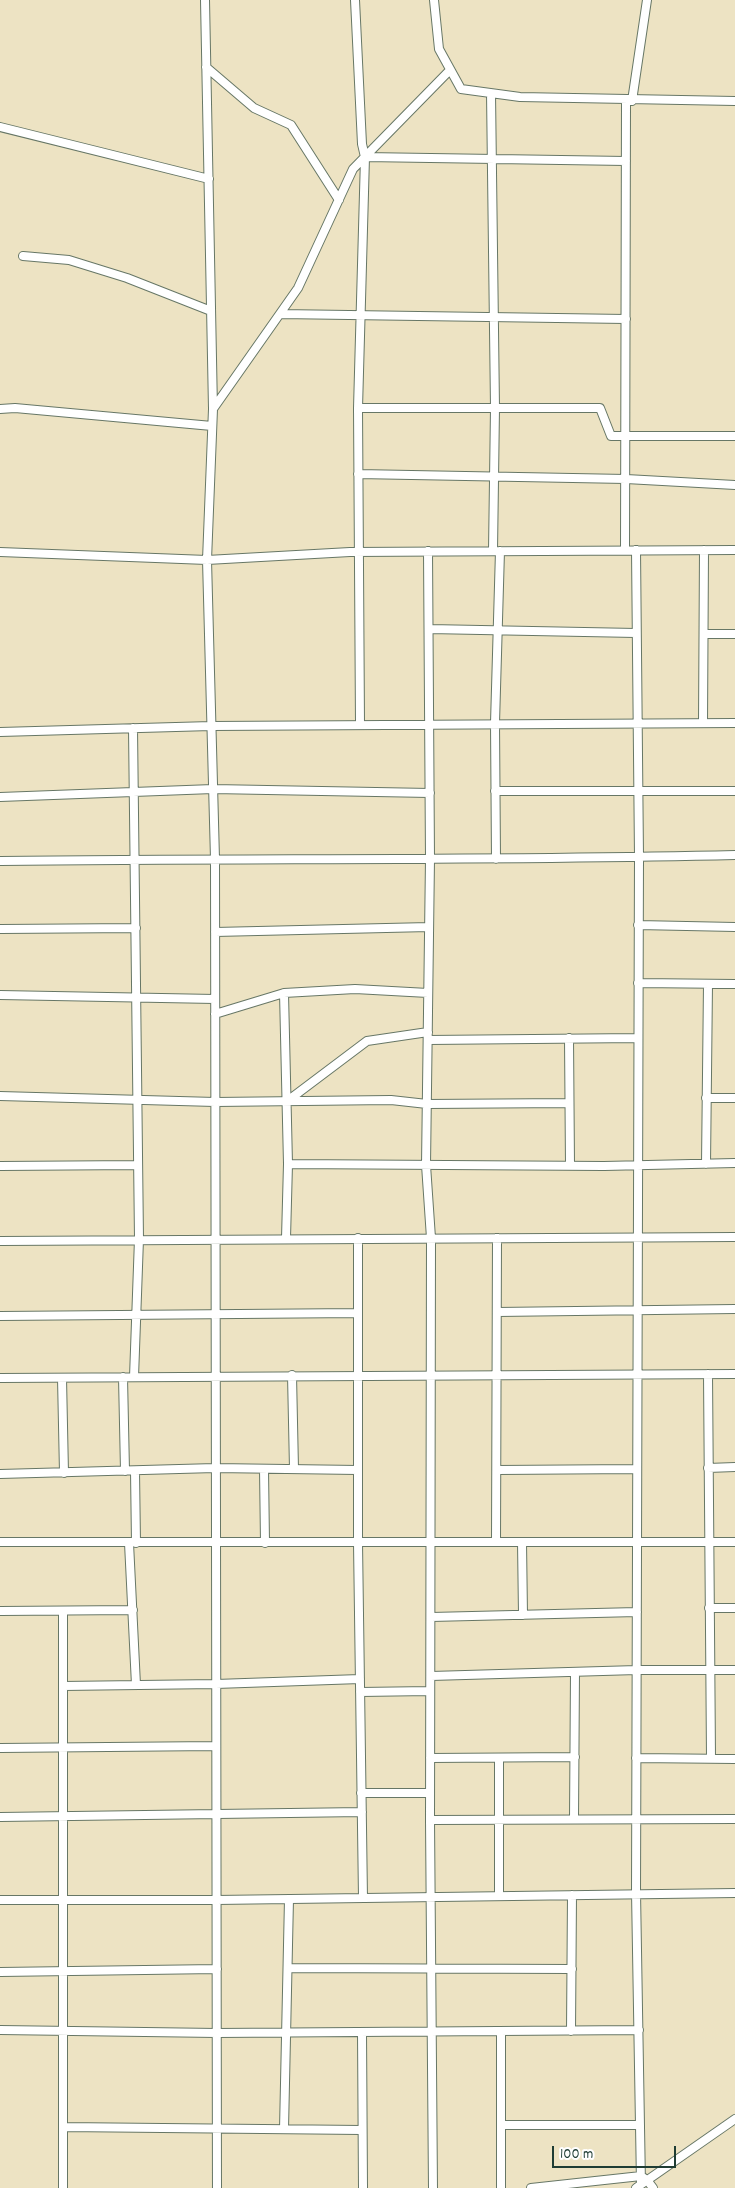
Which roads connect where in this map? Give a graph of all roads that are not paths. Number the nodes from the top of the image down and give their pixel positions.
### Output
1 (205, 0) edge
2 (355, 0) edge
3 (434, 0) edge
4 (646, 0) edge
5 (206, 67) junction
6 (450, 70) junction
7 (491, 93) junction
8 (629, 101) junction
9 (735, 101) edge
10 (0, 127) edge
11 (365, 157) junction
12 (492, 159) junction
13 (626, 161) junction
14 (209, 179) junction
15 (339, 200) junction
16 (23, 256) dead end
17 (211, 312) junction
18 (280, 314) junction
19 (361, 315) junction
20 (494, 317) junction
21 (626, 319) junction
22 (358, 408) junction
23 (495, 408) junction
24 (0, 409) edge
25 (213, 409) junction
26 (212, 426) junction
27 (626, 435) junction
28 (735, 436) edge
29 (358, 474) junction
30 (494, 477) junction
31 (626, 479) junction
32 (735, 485) edge
33 (625, 550) junction
34 (636, 550) junction
35 (704, 550) junction
36 (735, 550) edge
37 (496, 551) junction
38 (0, 552) edge
39 (358, 552) junction
40 (428, 552) junction
41 (207, 560) junction
42 (429, 629) junction
43 (498, 630) junction
44 (636, 633) junction
45 (704, 634) junction
46 (735, 634) edge
47 (429, 723) junction
48 (495, 723) junction
49 (636, 723) junction
50 (703, 723) junction
51 (735, 723) edge
52 (360, 724) junction
53 (211, 726) junction
54 (133, 728) junction
55 (0, 732) edge
56 (213, 789) junction
57 (495, 791) junction
58 (638, 791) junction
59 (735, 791) edge
60 (134, 792) junction
61 (430, 793) junction
62 (0, 797) edge
63 (735, 855) edge
64 (639, 857) junction
65 (136, 859) junction
66 (215, 859) junction
67 (430, 859) junction
68 (496, 859) junction
69 (0, 861) edge
70 (638, 925) junction
71 (429, 927) junction
72 (735, 927) edge
73 (136, 928) junction
74 (0, 930) edge
75 (215, 932) junction
76 (638, 983) junction
77 (708, 984) junction
78 (735, 984) edge
79 (428, 993) junction
80 (284, 994) junction
81 (0, 995) edge
82 (137, 997) junction
83 (215, 999) junction
84 (215, 1014) junction
85 (428, 1036) junction
86 (569, 1038) junction
87 (638, 1038) junction
88 (0, 1096) edge
89 (706, 1098) junction
90 (735, 1098) edge
91 (138, 1100) junction
92 (215, 1102) junction
93 (286, 1102) junction
94 (569, 1103) junction
95 (427, 1104) junction
96 (735, 1163) edge
97 (288, 1164) junction
98 (706, 1164) junction
99 (138, 1165) junction
100 (426, 1165) junction
101 (637, 1165) junction
102 (0, 1166) edge
103 (570, 1166) junction
104 (735, 1237) edge
105 (286, 1238) junction
106 (358, 1238) junction
107 (431, 1238) junction
108 (497, 1238) junction
109 (637, 1238) junction
110 (139, 1239) junction
111 (216, 1239) junction
112 (0, 1241) edge
113 (735, 1309) edge
114 (637, 1310) junction
115 (497, 1312) junction
116 (136, 1314) junction
117 (215, 1314) junction
118 (358, 1314) junction
119 (0, 1316) edge
120 (708, 1374) junction
121 (735, 1374) edge
122 (292, 1375) junction
123 (358, 1375) junction
124 (431, 1375) junction
125 (497, 1375) junction
126 (637, 1375) junction
127 (215, 1376) junction
128 (123, 1377) junction
129 (134, 1377) junction
130 (0, 1378) edge
131 (62, 1378) junction
132 (735, 1467) edge
133 (215, 1468) junction
134 (708, 1468) junction
135 (264, 1469) junction
136 (294, 1469) junction
137 (135, 1470) junction
138 (358, 1470) junction
139 (496, 1470) junction
140 (637, 1470) junction
141 (125, 1471) junction
142 (64, 1473) junction
143 (0, 1474) edge
144 (0, 1542) edge
145 (431, 1542) junction
146 (496, 1542) junction
147 (522, 1542) junction
148 (637, 1542) junction
149 (708, 1542) junction
150 (735, 1542) edge
151 (133, 1543) junction
152 (216, 1543) junction
153 (265, 1543) junction
154 (358, 1543) junction
155 (709, 1608) junction
156 (735, 1608) edge
157 (132, 1610) junction
158 (0, 1611) edge
159 (63, 1611) junction
160 (637, 1612) junction
161 (523, 1615) junction
162 (431, 1617) junction
163 (637, 1670) junction
164 (710, 1670) junction
165 (735, 1670) edge
166 (575, 1672) junction
167 (430, 1676) junction
168 (360, 1679) junction
169 (216, 1684) junction
170 (136, 1685) junction
171 (63, 1686) junction
172 (430, 1691) junction
173 (360, 1692) junction
174 (216, 1746) junction
175 (0, 1748) edge
176 (62, 1748) junction
177 (574, 1757) junction
178 (430, 1758) junction
179 (498, 1758) junction
180 (636, 1758) junction
181 (712, 1758) junction
182 (735, 1759) edge
183 (361, 1793) junction
184 (430, 1793) junction
185 (362, 1812) junction
186 (216, 1813) junction
187 (62, 1816) junction
188 (0, 1817) edge
189 (636, 1819) junction
190 (735, 1819) edge
191 (430, 1820) junction
192 (499, 1820) junction
193 (574, 1820) junction
194 (735, 1893) edge
195 (572, 1895) junction
196 (636, 1895) junction
197 (500, 1896) junction
198 (430, 1897) junction
199 (363, 1898) junction
200 (289, 1899) junction
201 (0, 1900) edge
202 (61, 1900) junction
203 (216, 1900) junction
204 (288, 1968) junction
205 (217, 1969) junction
206 (431, 1969) junction
207 (572, 1969) junction
208 (63, 1971) junction
209 (0, 1972) edge
210 (0, 2030) edge
211 (638, 2030) junction
212 (64, 2031) junction
213 (501, 2031) junction
214 (571, 2031) junction
215 (286, 2032) junction
216 (362, 2032) junction
217 (432, 2032) junction
218 (217, 2033) junction
219 (735, 2118) edge
220 (501, 2125) junction
221 (640, 2125) junction
222 (63, 2127) junction
223 (217, 2128) junction
224 (284, 2129) junction
225 (362, 2130) junction
226 (641, 2182) edge
227 (63, 2188) edge
228 (218, 2188) edge
229 (363, 2188) edge
230 (433, 2188) edge
231 (501, 2188) edge
232 (532, 2188) edge
233 (653, 2188) edge

1 - 5 street
2 - 11 street
3 - 6 street
4 - 8 street
5 - 14 street
5 - 15 street
6 - 7 street
6 - 11 street
7 - 8 street
7 - 12 street
8 - 9 street
8 - 13 street
10 - 14 street
11 - 12 street
11 - 15 street
11 - 19 street
12 - 13 street
12 - 20 street
13 - 21 street
14 - 17 street
15 - 18 street
16 - 17 street
17 - 25 street
18 - 19 street
18 - 25 street
19 - 20 street
19 - 22 street
20 - 21 street
20 - 23 street
21 - 27 street
22 - 23 street
22 - 29 street
23 - 27 street
23 - 30 street
24 - 26 street
25 - 26 street
26 - 41 street
27 - 28 street
27 - 31 street
29 - 30 street
29 - 39 street
30 - 31 street
30 - 37 street
31 - 32 street
31 - 33 street
33 - 34 street
33 - 37 street
34 - 35 street
34 - 44 street
35 - 36 street
35 - 45 street
37 - 40 street
37 - 43 street
38 - 41 street
39 - 40 street
39 - 41 street
39 - 52 street
40 - 42 street
41 - 53 street
42 - 43 street
42 - 47 street
43 - 44 street
43 - 48 street
44 - 49 street
45 - 46 street
45 - 50 street
47 - 48 street
47 - 52 street
47 - 61 street
48 - 49 street
48 - 57 street
49 - 50 street
49 - 58 street
50 - 51 street
52 - 53 street
53 - 54 street
53 - 56 street
54 - 55 street
54 - 60 street
56 - 60 street
56 - 61 street
56 - 66 street
57 - 58 street
57 - 68 street
58 - 59 street
58 - 64 street
60 - 62 street
60 - 65 street
61 - 67 street
63 - 64 street
64 - 68 street
64 - 70 street
65 - 66 street
65 - 69 street
65 - 73 street
66 - 67 street
66 - 75 street
67 - 68 street
67 - 71 street
70 - 72 street
70 - 76 street
71 - 75 street
71 - 79 street
73 - 74 street
73 - 82 street
75 - 83 street
76 - 77 street
76 - 87 street
77 - 78 street
77 - 89 street
79 - 80 street
79 - 85 street
80 - 84 street
80 - 93 street
81 - 82 street
82 - 83 street
82 - 91 street
83 - 84 street
84 - 92 street
85 - 86 street
85 - 93 street
85 - 95 street
86 - 87 street
86 - 94 street
87 - 101 street
88 - 91 street
89 - 90 street
89 - 98 street
91 - 92 street
91 - 99 street
92 - 93 street
92 - 111 street
93 - 95 street
93 - 97 street
94 - 95 street
94 - 103 street
95 - 100 street
96 - 98 street
97 - 100 street
97 - 105 street
98 - 101 street
99 - 102 street
99 - 110 street
100 - 103 street
100 - 107 street
101 - 103 street
101 - 109 street
104 - 109 street
105 - 106 street
105 - 111 street
106 - 107 street
106 - 118 street
107 - 108 street
107 - 124 street
108 - 109 street
108 - 115 street
109 - 114 street
110 - 111 street
110 - 112 street
110 - 116 street
111 - 117 street
113 - 114 street
114 - 115 street
114 - 126 street
115 - 125 street
116 - 117 street
116 - 119 street
116 - 129 street
117 - 118 street
117 - 127 street
118 - 123 street
120 - 121 street
120 - 126 street
120 - 134 street
122 - 123 street
122 - 127 street
122 - 136 street
123 - 124 street
123 - 138 street
124 - 125 street
124 - 145 street
125 - 126 street
125 - 139 street
126 - 140 street
127 - 129 street
127 - 133 street
128 - 129 street
128 - 131 street
128 - 141 street
130 - 131 street
131 - 142 street
132 - 134 street
133 - 135 street
133 - 137 street
133 - 152 street
134 - 149 street
135 - 136 street
135 - 153 street
136 - 138 street
137 - 141 street
137 - 151 street
138 - 154 street
139 - 140 street
139 - 146 street
140 - 148 street
141 - 142 street
142 - 143 street
144 - 151 street
145 - 146 street
145 - 154 street
145 - 162 street
146 - 147 street
147 - 148 street
147 - 161 street
148 - 149 street
148 - 160 street
149 - 150 street
149 - 155 street
151 - 152 street
151 - 157 street
152 - 153 street
152 - 169 street
153 - 154 street
154 - 168 street
155 - 156 street
155 - 164 street
157 - 159 street
157 - 170 street
158 - 159 street
159 - 171 street
160 - 161 street
160 - 163 street
161 - 162 street
162 - 167 street
163 - 164 street
163 - 166 street
163 - 180 street
164 - 165 street
164 - 181 street
166 - 167 street
166 - 177 street
167 - 172 street
168 - 169 street
168 - 173 street
169 - 170 street
169 - 174 street
170 - 171 street
171 - 176 street
172 - 173 street
172 - 178 street
173 - 183 street
174 - 176 street
174 - 186 street
175 - 176 street
176 - 187 street
177 - 179 street
177 - 193 street
178 - 179 street
178 - 184 street
179 - 192 street
180 - 181 street
180 - 189 street
181 - 182 street
183 - 184 street
183 - 185 street
184 - 191 street
185 - 186 street
185 - 199 street
186 - 187 street
186 - 203 street
187 - 188 street
187 - 202 street
189 - 190 street
189 - 193 street
189 - 196 street
191 - 192 street
191 - 198 street
192 - 193 street
192 - 197 street
194 - 196 street
195 - 196 street
195 - 197 street
195 - 207 street
196 - 211 street
197 - 198 street
198 - 199 street
198 - 206 street
199 - 200 street
200 - 203 street
200 - 204 street
201 - 202 street
202 - 203 street
202 - 208 street
203 - 205 street
204 - 206 street
204 - 215 street
205 - 208 street
205 - 218 street
206 - 207 street
206 - 217 street
207 - 214 street
208 - 209 street
208 - 212 street
210 - 212 street
211 - 214 street
211 - 221 street
212 - 218 street
212 - 222 street
213 - 214 street
213 - 217 street
213 - 220 street
215 - 216 street
215 - 218 street
215 - 224 street
216 - 217 street
216 - 225 street
217 - 230 street
218 - 223 street
219 - 226 street
220 - 221 street
220 - 231 street
221 - 226 street
222 - 223 street
222 - 227 street
223 - 224 street
223 - 228 street
224 - 225 street
225 - 229 street
226 - 232 street
226 - 233 street

